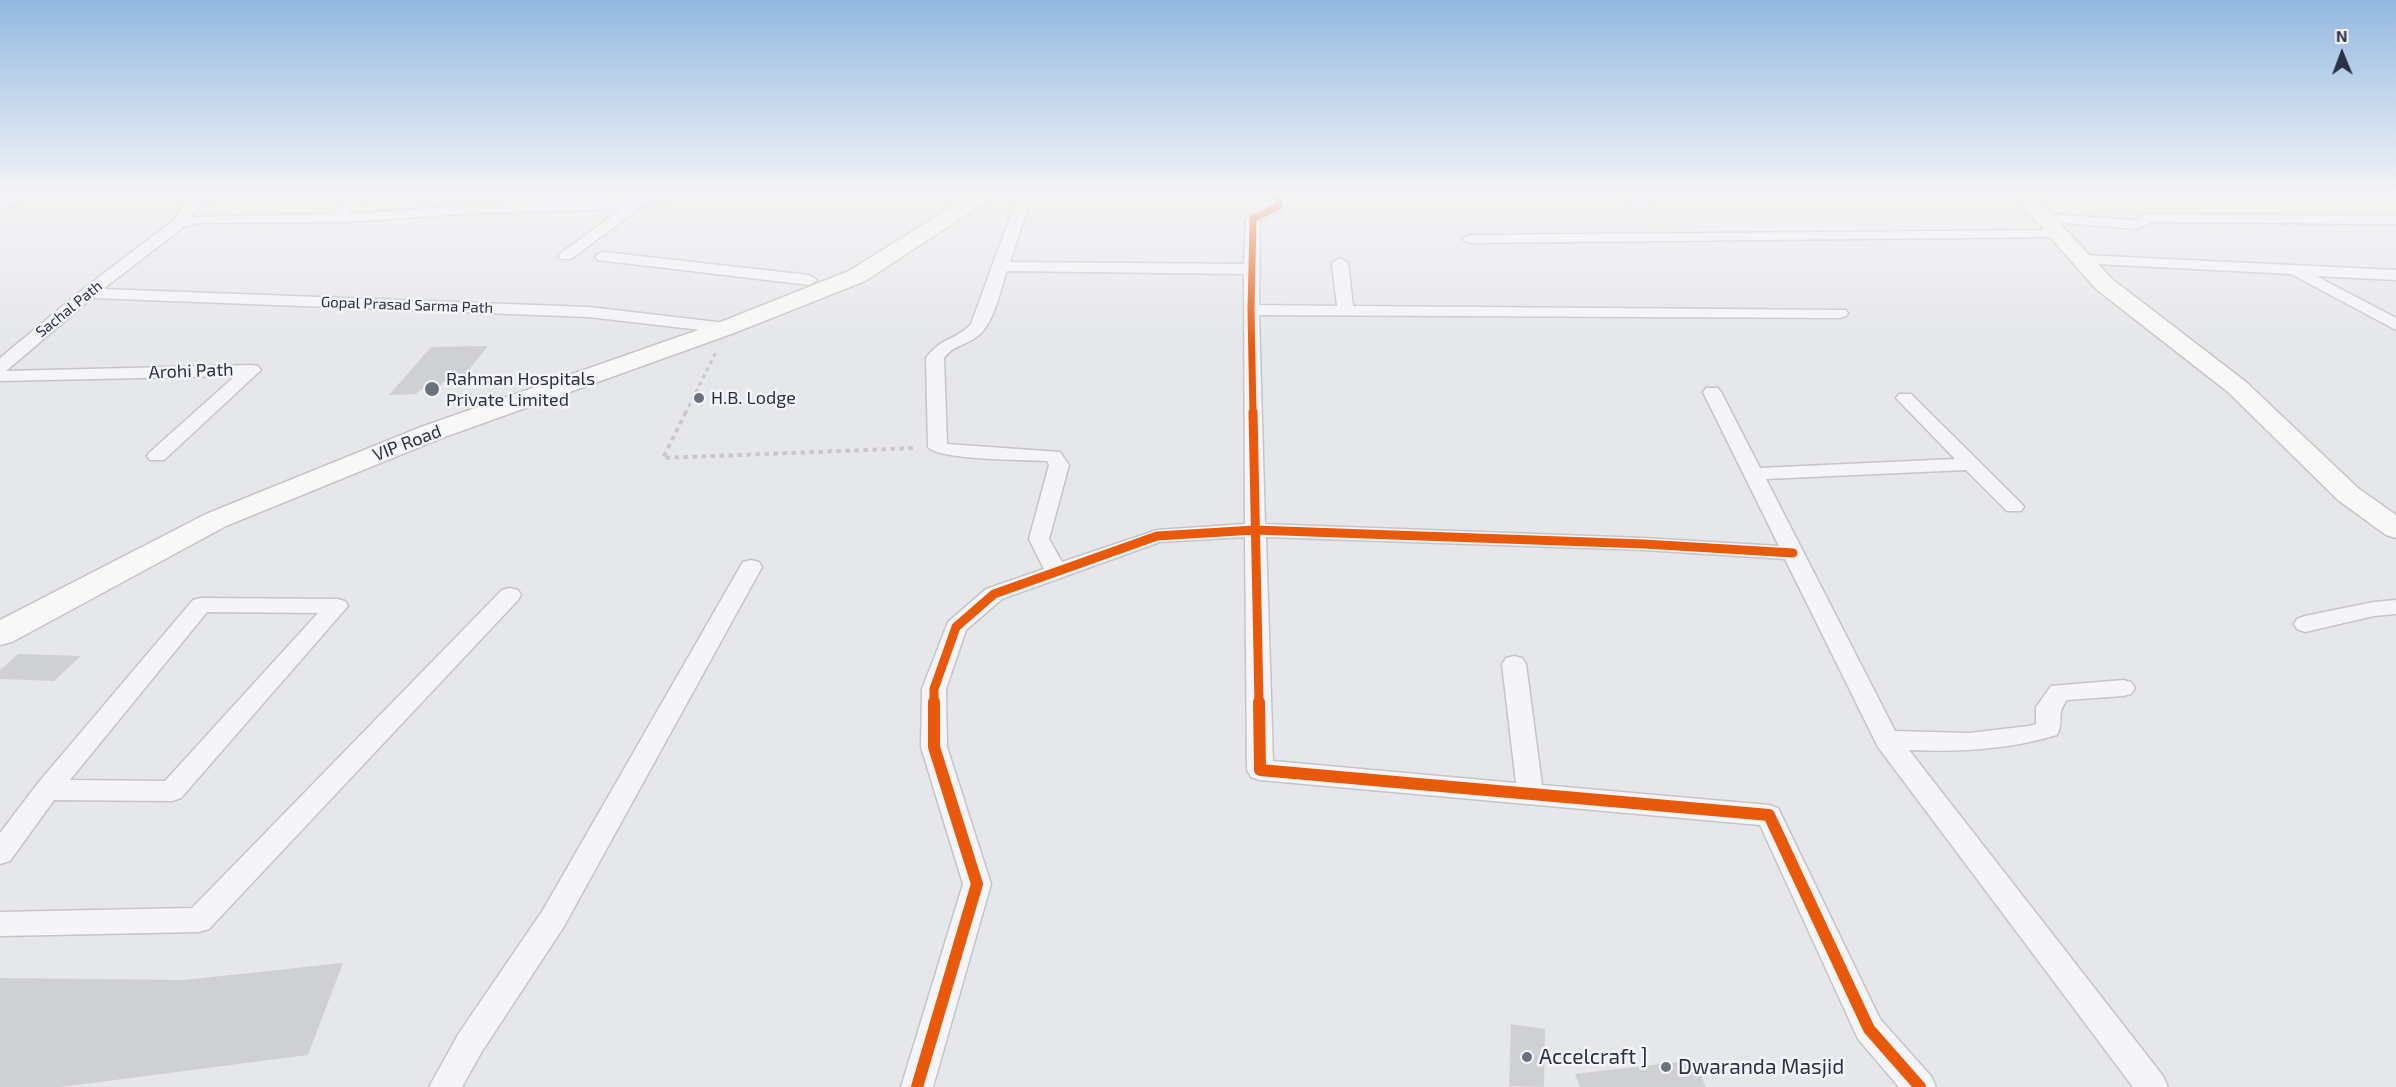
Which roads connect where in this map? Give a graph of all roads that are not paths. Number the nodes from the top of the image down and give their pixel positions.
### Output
1 (150, 246) edge
2 (580, 246) edge
3 (873, 246) edge
4 (904, 246) edge
5 (1009, 246) edge
6 (1252, 246) edge
7 (2070, 246) edge
8 (566, 256) dead end
9 (603, 257) dead end
10 (2083, 260) junction
11 (1340, 263) dead end
12 (1002, 266) junction
13 (1252, 269) junction
14 (2294, 270) junction
15 (2396, 274) edge
16 (809, 280) junction
17 (88, 292) junction
18 (1251, 310) junction
19 (1346, 311) junction
20 (1840, 313) dead end
21 (698, 323) junction
22 (2396, 326) edge
23 (723, 336) junction
24 (0, 367) edge
25 (0, 376) edge
26 (1712, 392) dead end
27 (1905, 398) dead end
28 (157, 456) dead end
29 (1972, 464) junction
30 (1754, 474) junction
31 (2014, 507) dead end
32 (2396, 529) edge
33 (1255, 530) junction
34 (1793, 553) junction
35 (751, 567) dead end
36 (1057, 572) junction
37 (510, 595) dead end
38 (2396, 607) edge
39 (0, 611) edge
40 (2305, 624) dead end
41 (0, 634) edge
42 (1514, 664) dead end
43 (2123, 688) dead end
44 (1887, 740) junction
45 (47, 789) junction
46 (1530, 792) junction
47 (0, 853) edge
48 (0, 924) edge
49 (446, 1087) edge
50 (917, 1087) edge
51 (1920, 1087) edge
52 (2151, 1087) edge

1 - 17 street, Sachal Path
2 - 8 street
3 - 16 main road, VIP Road
4 - 23 main road, VIP Road
5 - 12 street
6 - 13 street
7 - 10 main road
9 - 16 street
10 - 14 street
10 - 32 main road
11 - 19 street
12 - 13 street
12 - 36 street
13 - 18 street
14 - 15 street
14 - 22 street
16 - 21 main road, VIP Road
17 - 21 street, Gopal Prasad Sarma Path
17 - 24 street, Sachal Path
18 - 19 street
18 - 33 street
19 - 20 street
21 - 23 street, Gopal Prasad Sarma Path
21 - 39 main road, VIP Road
23 - 41 main road, VIP Road
25 - 28 street, Arohi Path
26 - 30 street
27 - 29 street
29 - 30 street
29 - 31 street
30 - 34 street
33 - 34 street
33 - 36 street
33 - 46 street
34 - 44 street
35 - 49 street
36 - 50 street
37 - 48 street
38 - 40 street
42 - 46 street
43 - 44 street
44 - 52 street
45 - 45 street
45 - 47 street
46 - 51 street

